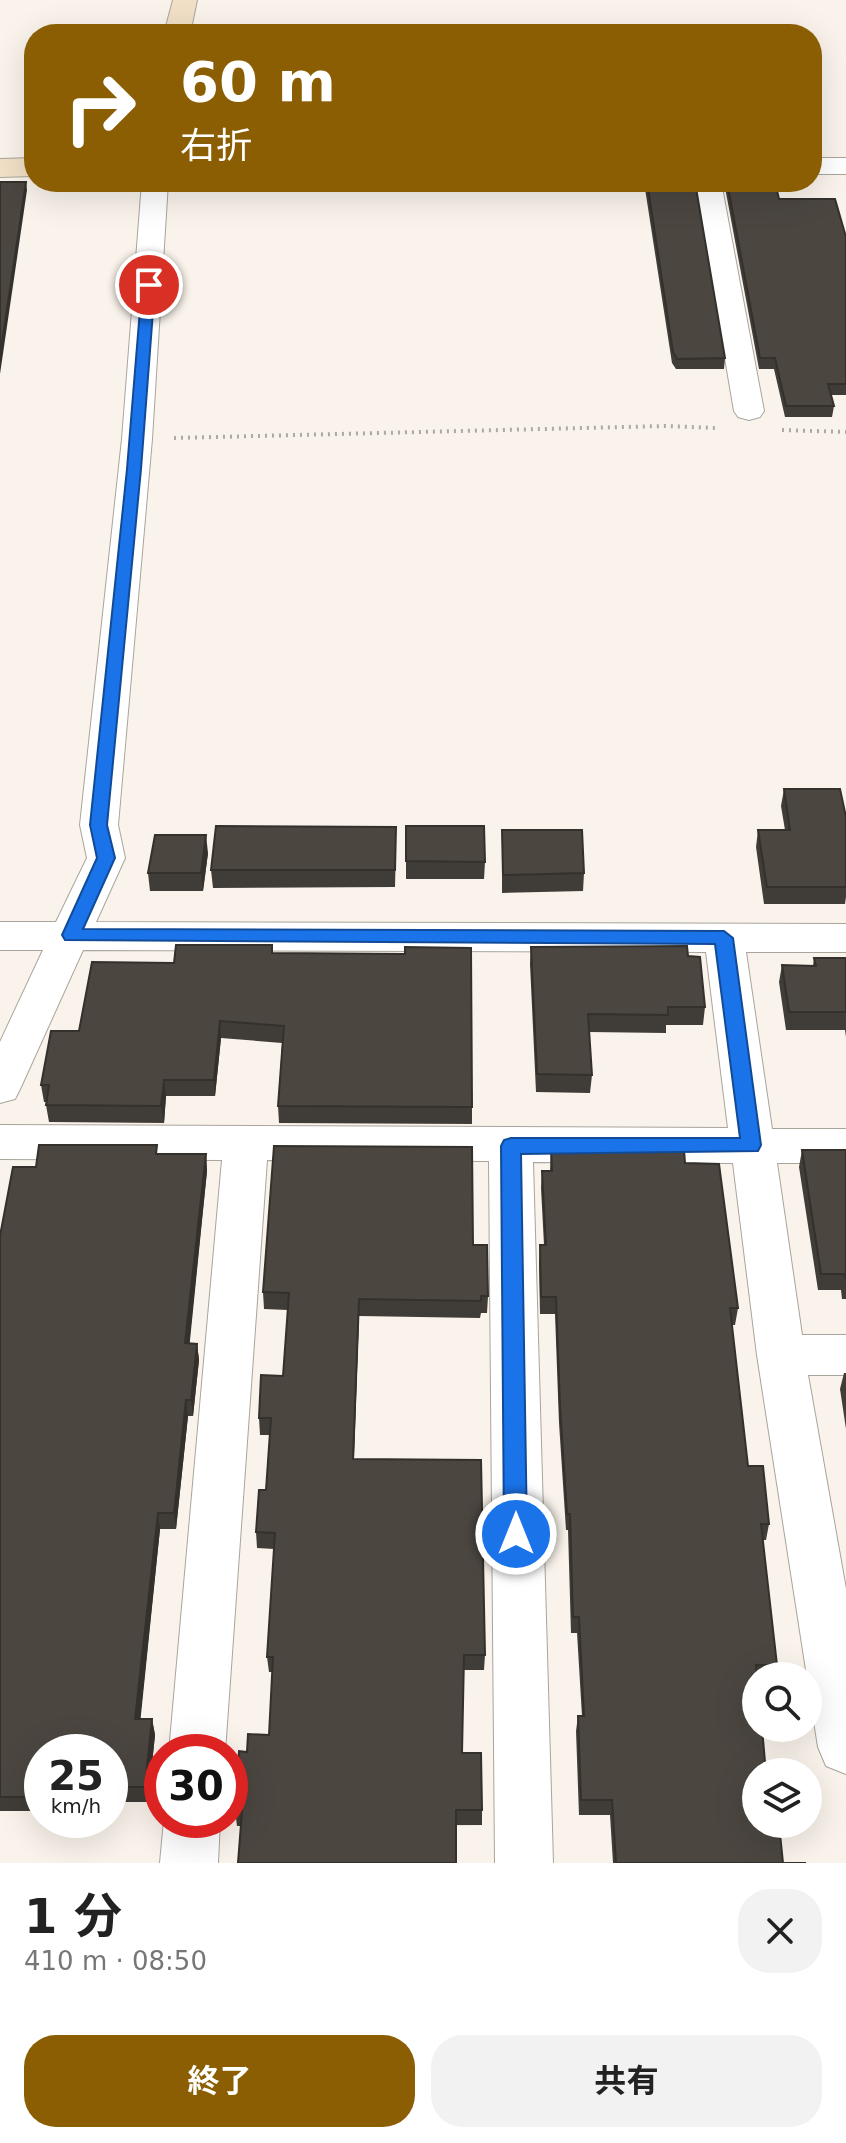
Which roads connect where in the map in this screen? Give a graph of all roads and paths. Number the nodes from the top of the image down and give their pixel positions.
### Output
1 (185, 0) edge
2 (179, 24) edge
3 (822, 166) edge
4 (846, 166) edge
5 (24, 167) edge
6 (0, 168) edge
7 (154, 192) edge
8 (710, 192) edge
9 (749, 411) dead end
10 (665, 426) dead end
11 (137, 439) junction
12 (71, 935) junction
13 (0, 936) edge
14 (724, 938) junction
15 (846, 938) edge
16 (0, 1087) edge
17 (0, 1142) edge
18 (246, 1143) junction
19 (751, 1145) junction
20 (511, 1146) junction
21 (846, 1146) edge
22 (781, 1355) junction
23 (846, 1355) edge
24 (198, 1734) edge
25 (846, 1747) edge
26 (191, 1838) edge
27 (189, 1863) edge
28 (524, 1863) edge

1 - 2 street
3 - 4 street
5 - 6 street
7 - 11 street
8 - 9 street
10 - 11 path
11 - 12 street
12 - 13 street
12 - 14 street
12 - 16 street
14 - 15 street
14 - 19 street
17 - 18 street
18 - 20 street
18 - 24 street
19 - 20 street
19 - 21 street
19 - 22 street
20 - 28 street
22 - 23 street
22 - 25 street
26 - 27 street

